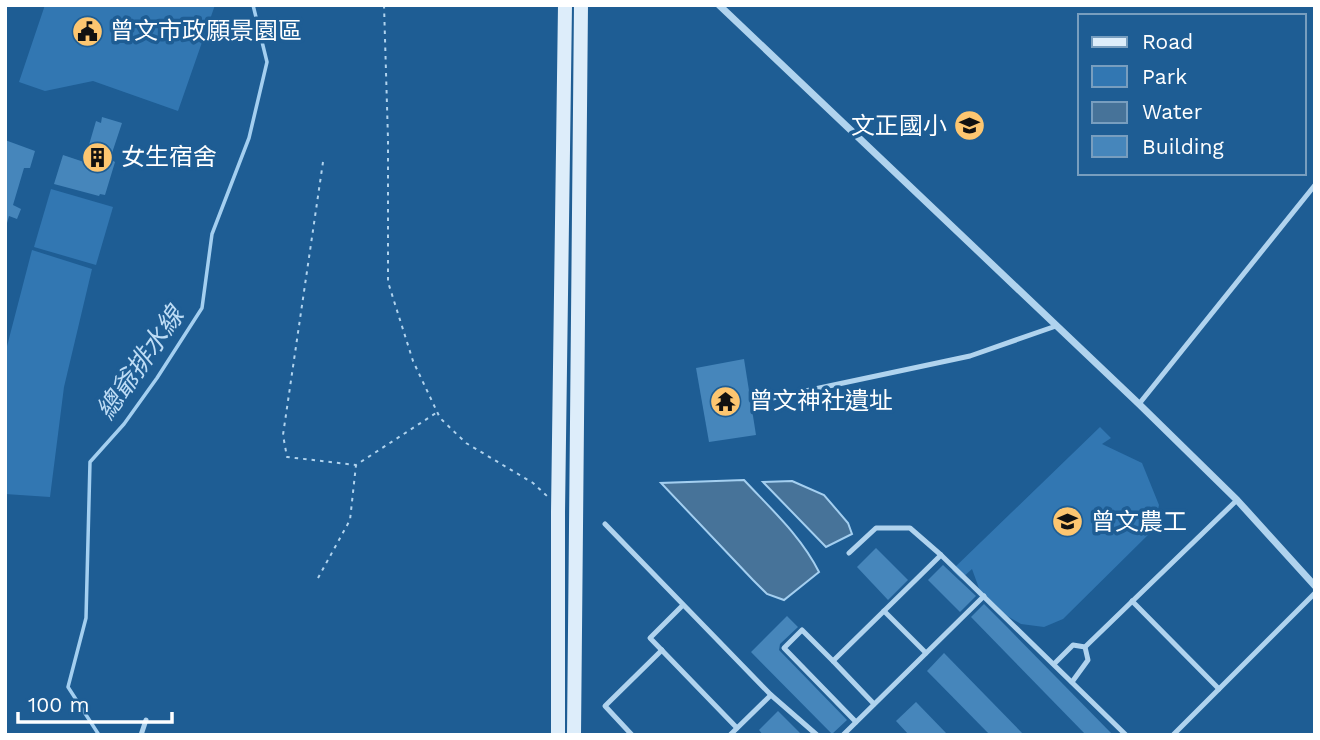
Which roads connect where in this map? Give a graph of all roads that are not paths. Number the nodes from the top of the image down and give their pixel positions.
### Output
1 (565, 5) edge
2 (719, 5) edge
3 (582, 10) edge
4 (1315, 185) edge
5 (1056, 326) junction
6 (763, 400) dead end
7 (1139, 404) junction
8 (1237, 500) junction
9 (605, 524) dead end
10 (849, 553) dead end
11 (941, 555) junction
12 (1315, 586) edge
13 (1315, 593) edge
14 (984, 596) junction
15 (1132, 601) junction
16 (683, 605) junction
17 (884, 611) junction
18 (1085, 647) junction
19 (662, 650) junction
20 (926, 653) junction
21 (833, 661) junction
22 (1054, 664) junction
23 (1072, 682) junction
24 (1219, 689) junction
25 (771, 695) junction
26 (874, 704) junction
27 (146, 720) dead end
28 (856, 722) junction
29 (737, 728) junction
30 (141, 735) edge
31 (558, 735) edge
32 (574, 735) edge
33 (632, 735) edge
34 (730, 735) edge
35 (817, 735) edge
36 (843, 735) edge
37 (1126, 735) edge
38 (1173, 735) edge

1 - 31 main road
2 - 5 street
3 - 32 main road
4 - 7 lane
5 - 6 lane
5 - 7 street
7 - 8 street
8 - 12 street
8 - 15 lane
9 - 16 lane
10 - 11 lane
11 - 14 lane
11 - 17 lane
13 - 24 lane
14 - 20 lane
14 - 22 lane
15 - 18 lane
15 - 24 lane
16 - 19 lane
16 - 25 lane
17 - 20 lane
17 - 21 lane
18 - 22 lane
18 - 23 lane
19 - 29 lane
19 - 33 lane
20 - 26 lane
21 - 26 lane
21 - 28 lane
22 - 23 lane
23 - 37 lane
24 - 38 lane
25 - 29 lane
25 - 35 lane
26 - 28 lane
27 - 30 lane
28 - 36 lane
29 - 34 lane

